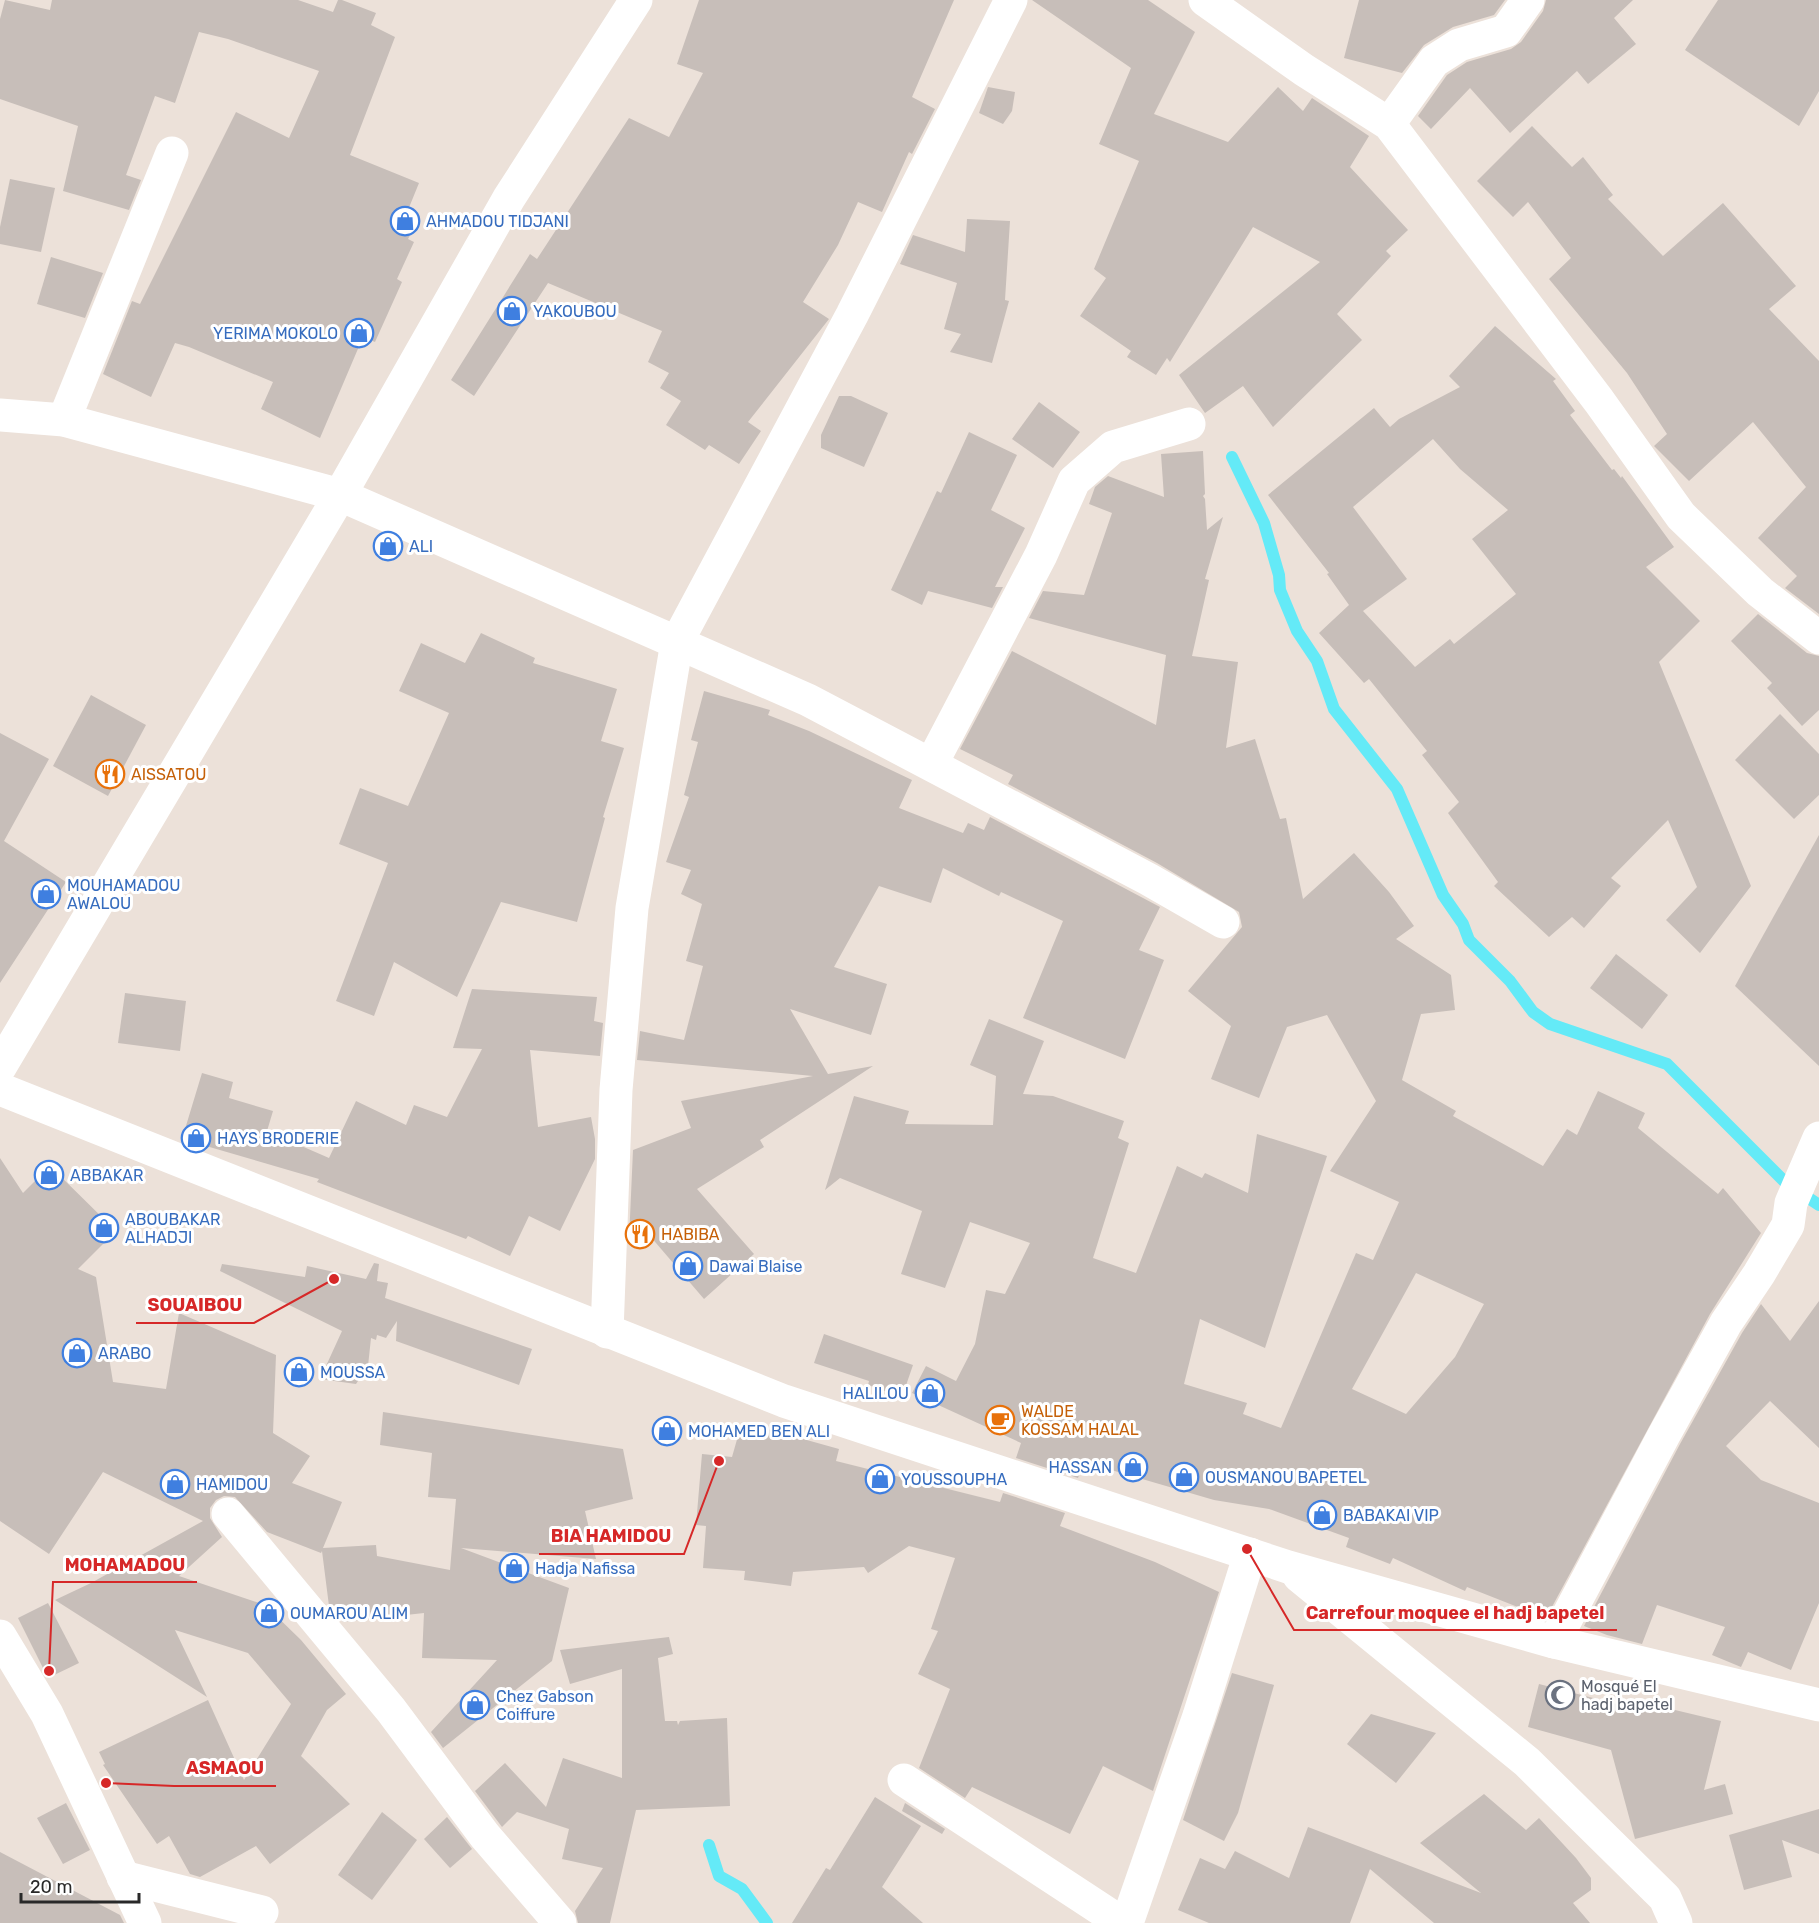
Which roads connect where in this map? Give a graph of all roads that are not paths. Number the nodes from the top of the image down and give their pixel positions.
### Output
1 (636, 0) edge
2 (1011, 0) edge
3 (1205, 0) edge
4 (1528, 0) edge
5 (1389, 124) junction
6 (172, 153) dead end
7 (0, 415) edge
8 (64, 420) junction
9 (1189, 424) dead end
10 (340, 495) junction
11 (1819, 638) edge
12 (677, 642) junction
13 (932, 763) junction
14 (1222, 922) dead end
15 (0, 1067) edge
16 (0, 1089) edge
17 (1819, 1138) edge
18 (607, 1332) junction
19 (228, 1514) dead end
20 (1250, 1554) junction
21 (1288, 1567) junction
22 (0, 1636) edge
23 (1554, 1642) junction
24 (1819, 1705) edge
25 (904, 1780) dead end
26 (123, 1877) junction
27 (262, 1912) dead end
28 (145, 1923) edge
29 (560, 1923) edge
30 (1122, 1923) edge
31 (1127, 1923) edge
32 (1677, 1923) edge

1 - 10 street
2 - 12 street
3 - 5 street
4 - 5 street
5 - 11 street
6 - 8 street
7 - 8 street
8 - 10 street
9 - 13 street
10 - 12 street
10 - 15 street
12 - 13 street
12 - 18 street
13 - 14 street
16 - 18 street
17 - 23 street
18 - 20 street
19 - 29 street
20 - 21 street
20 - 31 street
21 - 23 street
21 - 32 street
22 - 26 street
23 - 24 street
25 - 30 street
26 - 27 street
26 - 28 street

